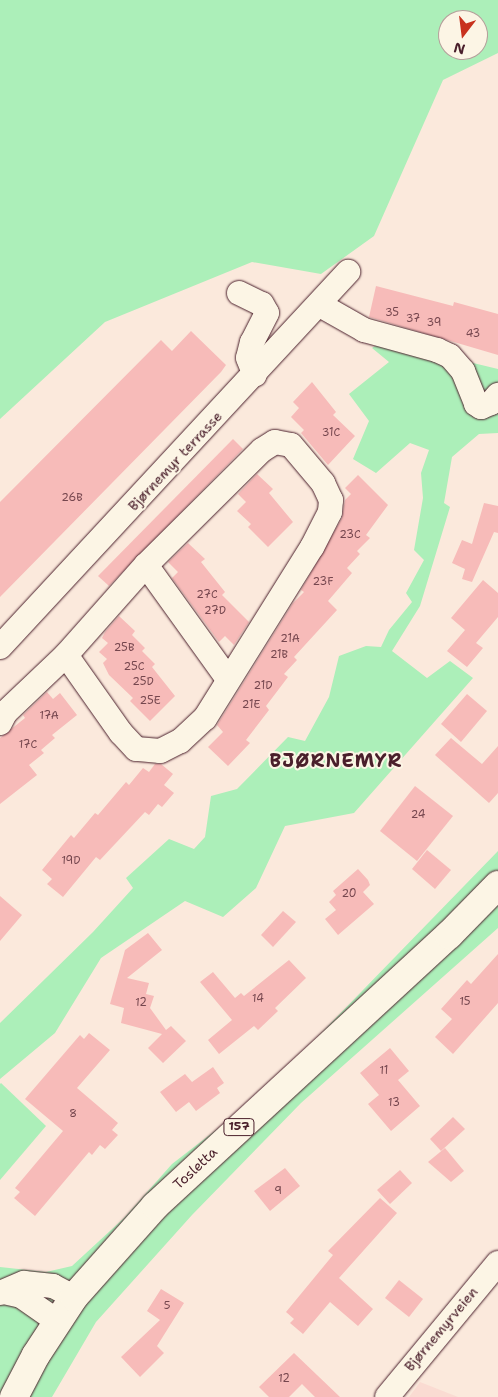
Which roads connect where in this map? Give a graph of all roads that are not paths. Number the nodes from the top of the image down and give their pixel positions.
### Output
1 (348, 272) dead end
2 (239, 293) dead end
3 (320, 305) junction
4 (255, 375) junction
5 (498, 395) edge
6 (146, 565) junction
7 (0, 647) edge
8 (66, 656) junction
9 (228, 679) junction
10 (2, 715) edge
11 (498, 885) edge
12 (498, 1264) edge
13 (2, 1293) edge
14 (74, 1297) junction
15 (57, 1321) junction
16 (14, 1397) edge
17 (387, 1397) edge

1 - 3 street, Bjørnemyr terrasse
2 - 4 street
3 - 4 street, Bjørnemyr terrasse
3 - 5 street
4 - 7 street, Bjørnemyr terrasse
6 - 8 street
6 - 9 street
6 - 9 street
8 - 9 street
8 - 10 street
11 - 14 main road, Tosletta / 157
12 - 17 street, Bjørnemyrveien
13 - 14 street
13 - 15 street
14 - 15 main road, Tosletta / 157
15 - 16 main road, Tosletta / 157

